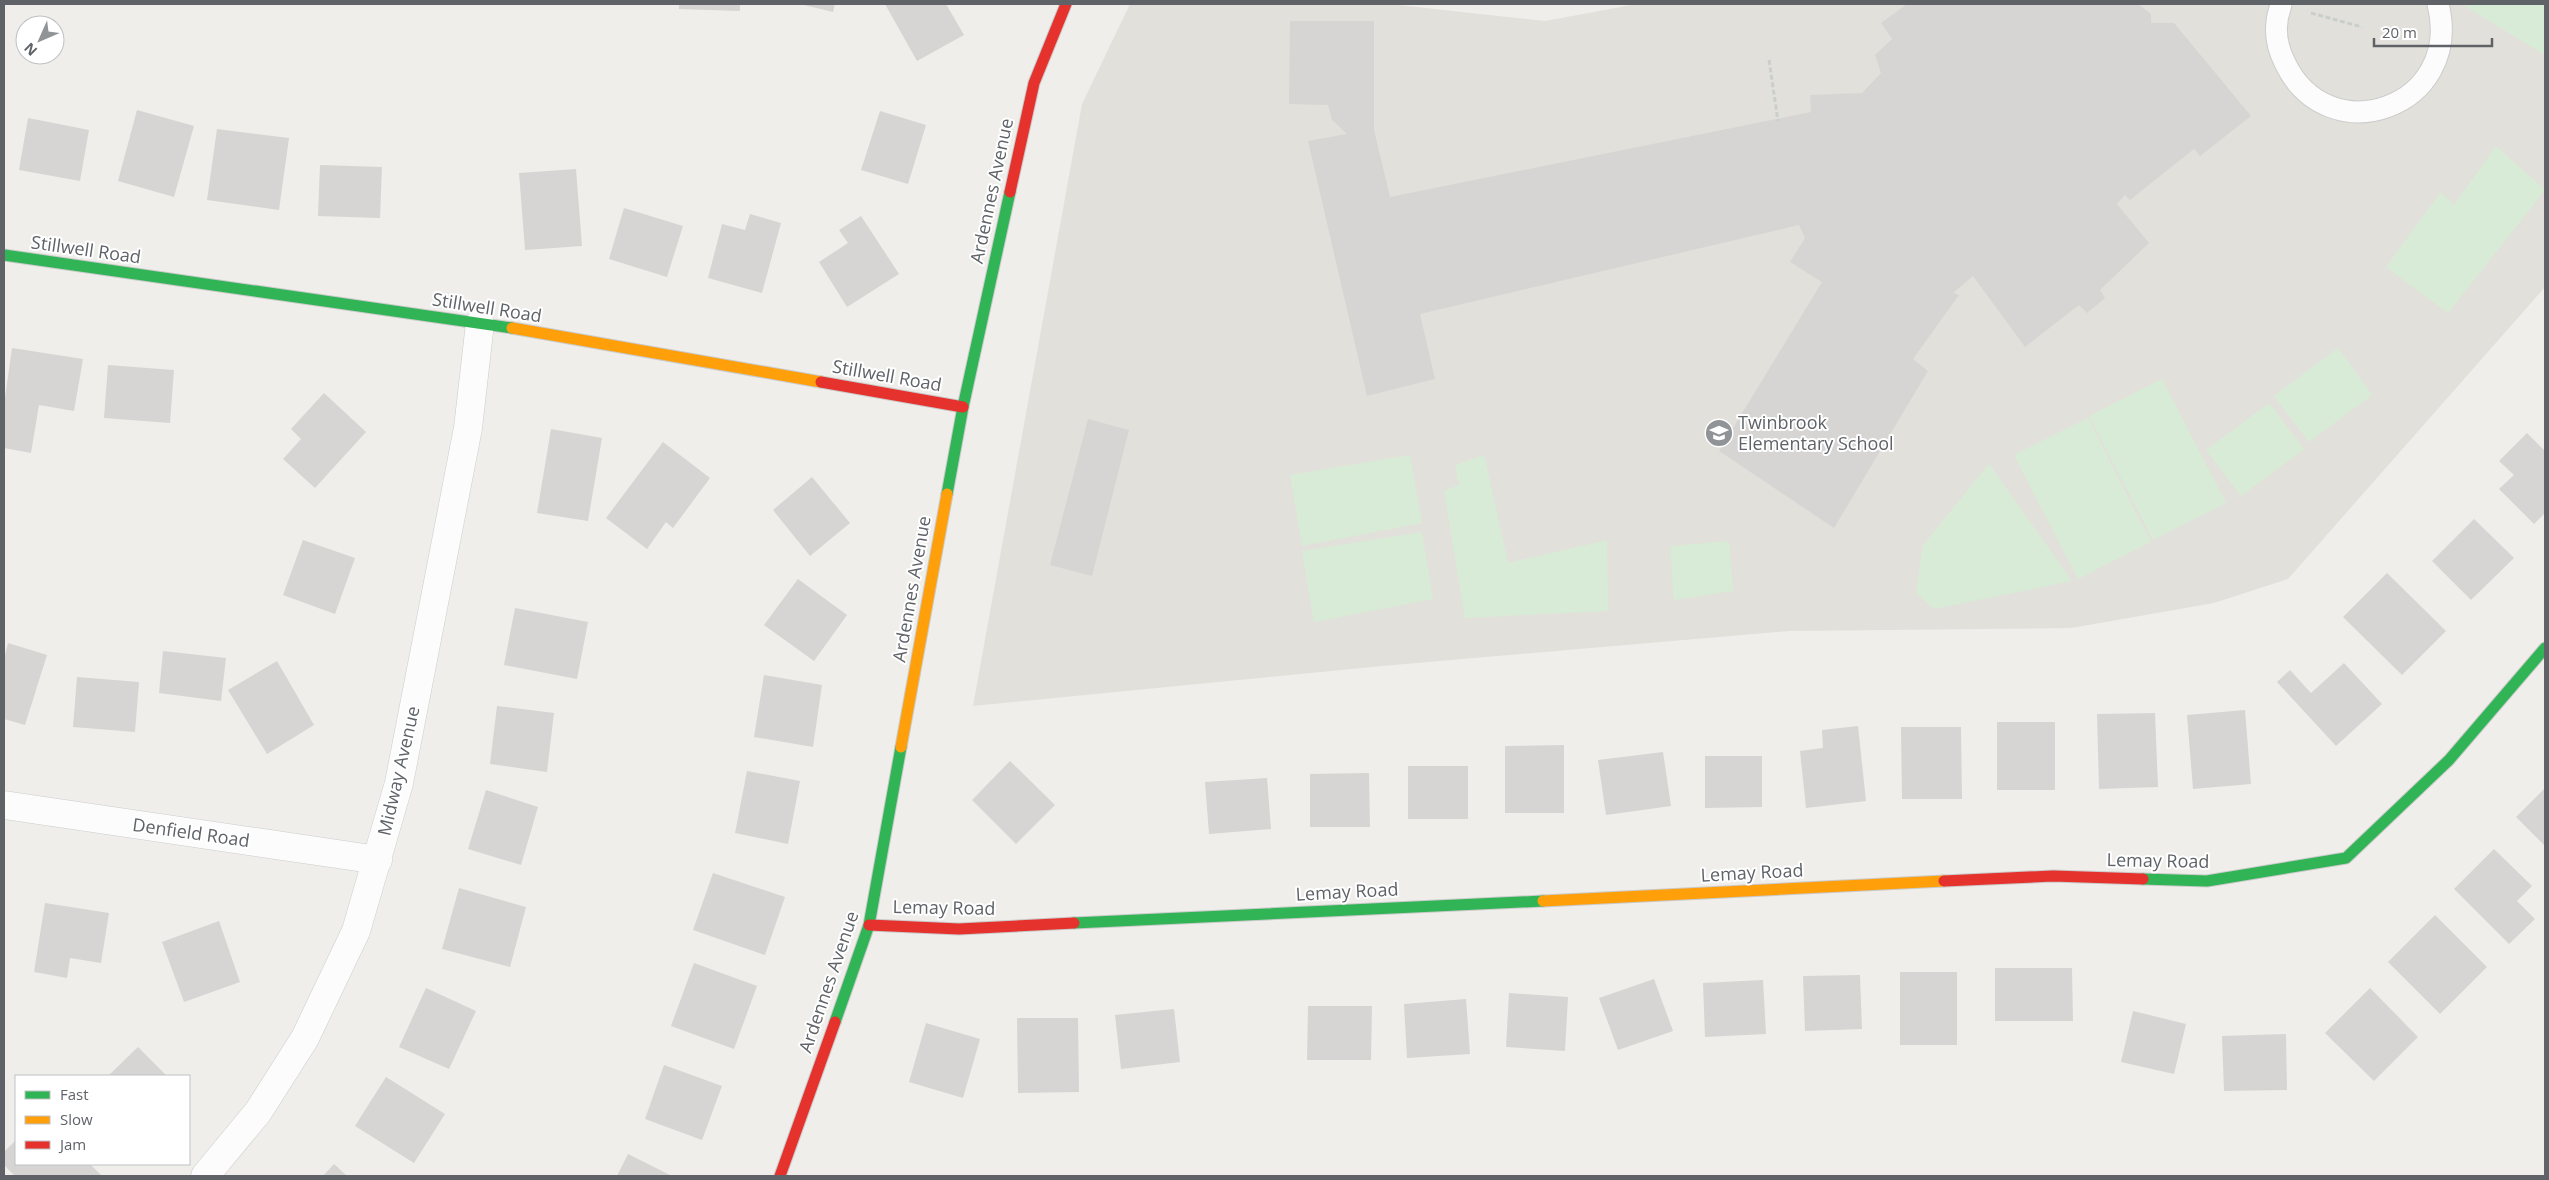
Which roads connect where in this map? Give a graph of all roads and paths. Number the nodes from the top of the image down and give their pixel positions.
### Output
1 (1066, 4) edge
2 (2281, 4) edge
3 (2438, 4) edge
4 (2306, 11) dead end
5 (2362, 27) dead end
6 (1769, 60) dead end
7 (1778, 121) dead end
8 (4, 256) edge
9 (480, 323) junction
10 (963, 407) junction
11 (2545, 648) edge
12 (4, 805) edge
13 (378, 860) junction
14 (869, 925) junction
15 (206, 1176) edge
16 (780, 1176) edge

1 - 10 street, Ardennes Avenue
2 - 3 lane
4 - 5 path
6 - 7 path
8 - 9 street, Stillwell Road
9 - 10 street, Stillwell Road
9 - 13 street, Midway Avenue
10 - 14 street, Ardennes Avenue
11 - 14 street, Lemay Road
12 - 13 street, Denfield Road
13 - 15 street, Midway Avenue
14 - 16 street, Ardennes Avenue

